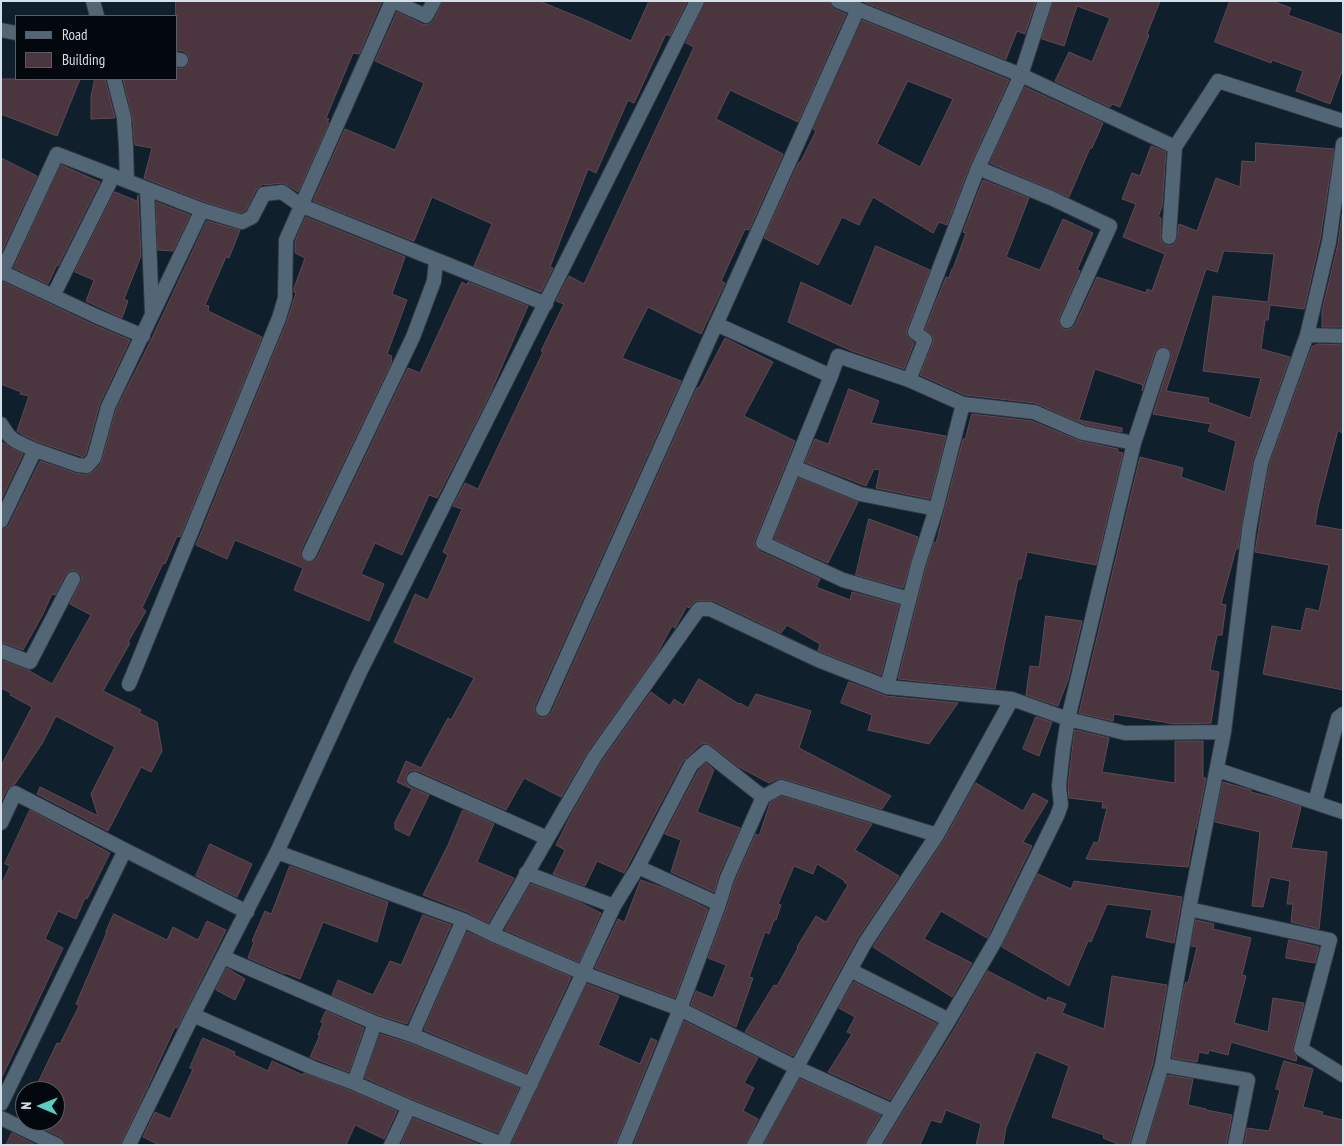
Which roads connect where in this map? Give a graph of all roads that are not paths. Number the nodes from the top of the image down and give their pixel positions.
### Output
1 (94, 1) edge
2 (392, 1) edge
3 (434, 1) edge
4 (697, 1) edge
5 (838, 1) edge
6 (1045, 1) edge
7 (858, 9) junction
8 (97, 15) edge
9 (1, 30) edge
10 (15, 33) edge
11 (1021, 75) junction
12 (114, 80) edge
13 (1343, 121) edge
14 (1343, 144) edge
15 (1175, 147) junction
16 (978, 168) junction
17 (113, 176) junction
18 (127, 182) junction
19 (148, 189) junction
20 (300, 205) junction
21 (202, 210) junction
22 (1169, 237) dead end
23 (436, 260) junction
24 (2, 273) edge
25 (53, 296) junction
26 (546, 304) junction
27 (152, 316) junction
28 (1067, 321) dead end
29 (716, 324) junction
30 (1307, 335) junction
31 (142, 336) junction
32 (1343, 336) edge
33 (1163, 355) dead end
34 (831, 376) junction
35 (909, 380) junction
36 (963, 404) junction
37 (1, 424) edge
38 (1134, 443) junction
39 (35, 450) junction
40 (794, 467) junction
41 (936, 508) junction
42 (1, 521) edge
43 (309, 554) dead end
44 (73, 580) dead end
45 (909, 599) junction
46 (1, 651) edge
47 (129, 684) dead end
48 (887, 687) junction
49 (1012, 699) junction
50 (543, 709) dead end
51 (1343, 714) edge
52 (1068, 719) junction
53 (1224, 732) junction
54 (1218, 770) junction
55 (414, 779) dead end
56 (763, 796) junction
57 (1315, 802) junction
58 (1343, 812) edge
59 (1, 823) edge
60 (937, 835) junction
61 (547, 838) junction
62 (125, 850) junction
63 (277, 852) junction
64 (638, 867) junction
65 (526, 874) junction
66 (719, 904) junction
67 (614, 906) junction
68 (1189, 909) junction
69 (247, 912) junction
70 (463, 920) junction
71 (492, 934) junction
72 (223, 957) junction
73 (850, 970) junction
74 (583, 973) junction
75 (680, 1009) junction
76 (193, 1016) junction
77 (949, 1020) junction
78 (375, 1023) junction
79 (412, 1035) junction
80 (1162, 1066) junction
81 (797, 1068) junction
82 (1343, 1075) edge
83 (354, 1083) junction
84 (531, 1084) junction
85 (1, 1104) edge
86 (409, 1107) junction
87 (892, 1112) junction
88 (1, 1118) edge
89 (502, 1144) edge
90 (57, 1145) edge
91 (130, 1145) edge
92 (391, 1145) edge
93 (624, 1145) edge
94 (754, 1145) edge
95 (873, 1145) edge
96 (1138, 1145) edge
97 (1235, 1145) edge

1 - 8 street
2 - 3 street
2 - 20 street
4 - 26 street
5 - 7 street
6 - 11 street
7 - 11 street
7 - 29 street
9 - 10 street
11 - 15 street
11 - 16 street
12 - 18 street
13 - 15 street
14 - 30 street
15 - 22 street
16 - 28 street
16 - 35 street
17 - 18 street
17 - 24 street
17 - 25 street
18 - 19 street
19 - 21 street
19 - 27 street
20 - 21 street
20 - 23 street
20 - 47 street
21 - 27 street
23 - 26 street
23 - 43 street
24 - 25 street
25 - 31 street
26 - 63 street
27 - 31 street
29 - 34 street
29 - 50 street
30 - 32 street
30 - 53 street
31 - 39 street
33 - 38 street
34 - 35 street
34 - 40 street
35 - 36 street
36 - 38 street
36 - 41 street
37 - 39 street
38 - 52 street
39 - 42 street
40 - 41 street
40 - 45 street
41 - 45 street
44 - 46 street
45 - 48 street
48 - 49 street
48 - 61 street
49 - 52 street
49 - 60 street
51 - 57 street
52 - 53 street
52 - 77 street
53 - 54 street
54 - 57 street
54 - 68 street
55 - 61 street
56 - 60 street
56 - 64 street
56 - 66 street
57 - 58 street
59 - 62 street
60 - 73 street
61 - 65 street
62 - 69 street
62 - 85 street
63 - 69 street
63 - 70 street
64 - 66 street
64 - 67 street
65 - 67 street
65 - 71 street
66 - 75 street
67 - 74 street
68 - 80 street
68 - 82 street
69 - 72 street
70 - 71 street
70 - 79 street
71 - 74 street
72 - 76 street
72 - 78 street
73 - 77 street
73 - 81 street
74 - 75 street
74 - 84 street
75 - 81 street
75 - 93 street
76 - 83 street
76 - 91 street
77 - 87 street
78 - 79 street
78 - 83 street
79 - 84 street
80 - 96 street
80 - 97 street
81 - 87 street
81 - 94 street
83 - 86 street
84 - 89 street
86 - 89 street
86 - 92 street
87 - 95 street
88 - 90 street

